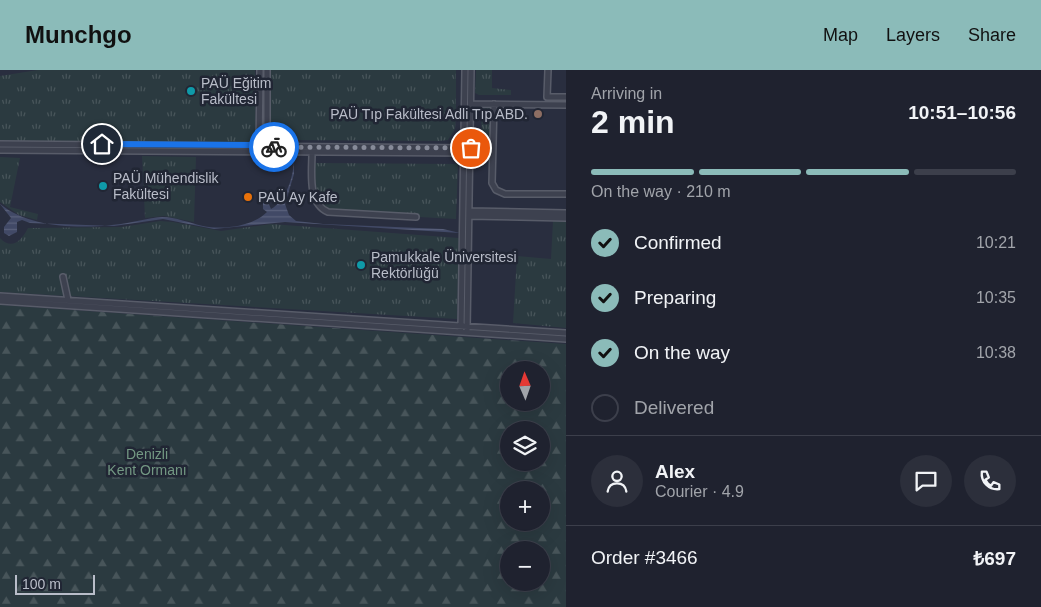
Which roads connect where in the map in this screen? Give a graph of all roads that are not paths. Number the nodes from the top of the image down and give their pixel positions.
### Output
1 (260, 70) edge
2 (267, 70) edge
3 (465, 70) edge
4 (471, 70) edge
5 (548, 70) edge
6 (566, 96) edge
7 (471, 104) junction
8 (494, 104) junction
9 (566, 105) edge
10 (0, 144) edge
11 (51, 147) junction
12 (259, 148) junction
13 (267, 148) junction
14 (0, 150) edge
15 (465, 150) junction
16 (471, 150) junction
17 (312, 152) junction
18 (566, 194) edge
19 (566, 213) edge
20 (467, 214) junction
21 (416, 216) dead end
22 (566, 218) edge
23 (63, 277) dead end
24 (0, 296) edge
25 (68, 300) junction
26 (0, 302) edge
27 (461, 326) junction
28 (468, 327) junction
29 (461, 333) junction
30 (467, 333) junction
31 (566, 333) edge
32 (566, 339) edge

1 - 12 street
2 - 13 street
3 - 15 street
4 - 7 street
5 - 6 street
7 - 8 street
7 - 16 street
8 - 9 street
8 - 18 street
10 - 11 street
11 - 12 street
11 - 14 street
12 - 13 street
13 - 15 street
13 - 17 street
15 - 16 street
15 - 17 street
15 - 20 street
16 - 20 street
17 - 21 street
19 - 20 street
20 - 22 street
20 - 27 street
20 - 28 street
23 - 25 street
24 - 25 street
25 - 27 street
26 - 29 street
27 - 28 street
27 - 29 street
28 - 30 street
28 - 31 street
29 - 30 street
30 - 32 street

